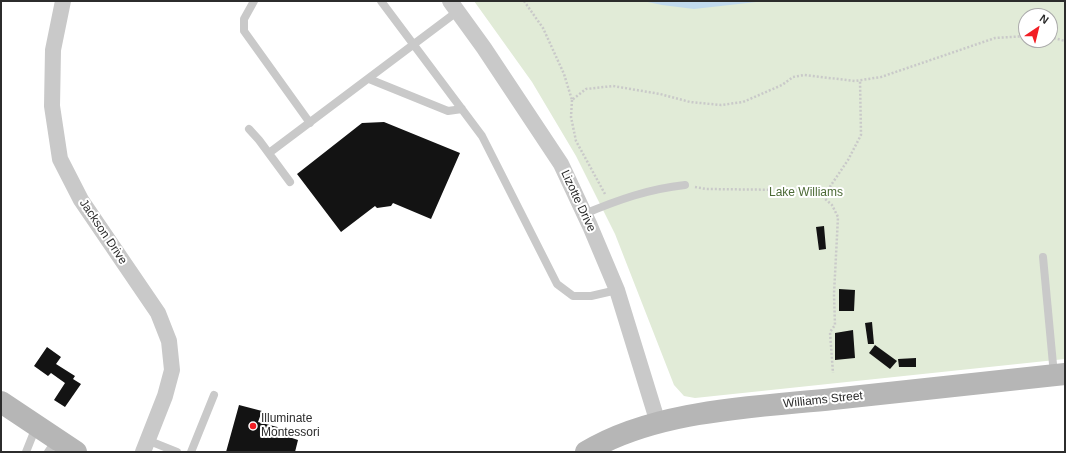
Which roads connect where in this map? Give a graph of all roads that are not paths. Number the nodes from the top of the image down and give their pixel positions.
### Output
1 (63, 1) edge
2 (254, 1) edge
3 (381, 1) edge
4 (454, 6) edge
5 (415, 45) junction
6 (369, 79) junction
7 (462, 109) junction
8 (310, 123) junction
9 (249, 129) dead end
10 (269, 153) junction
11 (290, 182) dead end
12 (685, 185) road end
13 (584, 214) junction
14 (1043, 257) dead end
15 (617, 290) junction
16 (1059, 375) edge
17 (214, 395) dead end
18 (1, 402) edge
19 (658, 423) junction
20 (37, 424) junction
21 (53, 445) edge
22 (145, 446) edge
23 (26, 452) edge
24 (76, 452) edge
25 (177, 452) edge
26 (191, 452) edge
27 (586, 452) edge

1 - 22 street, Jackson Drive
2 - 8 lane
3 - 5 lane
4 - 5 lane
4 - 13 street, Lizotte Drive
5 - 6 lane
5 - 7 lane
6 - 7 lane
6 - 8 lane
7 - 15 lane
8 - 10 lane
9 - 10 lane
10 - 11 lane
12 - 13 lane
13 - 15 street, Lizotte Drive
14 - 16 lane
15 - 19 street, Lizotte Drive
16 - 19 main road, Williams Street
17 - 26 lane
18 - 20 main road
19 - 27 main road, Williams Street
20 - 21 main road
20 - 23 lane
21 - 24 main road
22 - 25 lane

